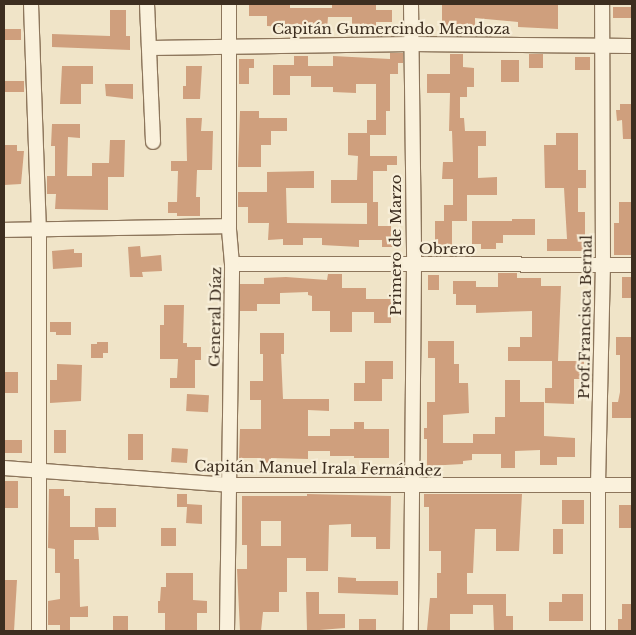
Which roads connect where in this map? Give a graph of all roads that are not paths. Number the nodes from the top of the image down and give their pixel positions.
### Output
1 (31, 4) edge
2 (147, 4) edge
3 (229, 4) edge
4 (411, 4) edge
5 (602, 4) edge
6 (411, 44) junction
7 (601, 45) junction
8 (632, 46) edge
9 (229, 47) junction
10 (150, 48) junction
11 (153, 142) dead end
12 (229, 226) junction
13 (39, 229) junction
14 (4, 230) edge
15 (232, 264) junction
16 (414, 265) junction
17 (603, 265) junction
18 (632, 265) edge
19 (4, 468) edge
20 (38, 471) junction
21 (598, 484) junction
22 (228, 485) junction
23 (632, 485) edge
24 (411, 486) junction
25 (39, 631) edge
26 (227, 631) edge
27 (411, 631) edge
28 (598, 631) edge

1 - 13 street
2 - 10 street
3 - 9 street, General Díaz
4 - 6 street, Primero de Marzo
5 - 7 street, Prof.Francisca Bernal
6 - 7 street, Capitán Gumercindo Mendoza
6 - 9 street, Capitán Gumercindo Mendoza
6 - 16 street, Primero de Marzo
7 - 8 street, Capitán Gumercindo Mendoza
7 - 17 street, Prof.Francisca Bernal
9 - 10 street, Capitán Gumercindo Mendoza
9 - 12 street, General Díaz
10 - 11 street
12 - 13 street
12 - 15 street, General Díaz
13 - 14 street
13 - 20 street
15 - 16 street, Obrero
15 - 22 street, General Díaz
16 - 17 street, Obrero
16 - 24 street, Primero de Marzo
17 - 18 street, Obrero
17 - 21 street, Prof.Francisca Bernal
19 - 20 street, Capitán Manuel Irala Fernández
20 - 22 street, Capitán Manuel Irala Fernández
20 - 25 street
21 - 23 street, Capitán Manuel Irala Fernández
21 - 24 street, Capitán Manuel Irala Fernández
21 - 28 street, Prof.Francisca Bernal
22 - 24 street, Capitán Manuel Irala Fernández
22 - 26 street, General Díaz
24 - 27 street, Primero de Marzo

